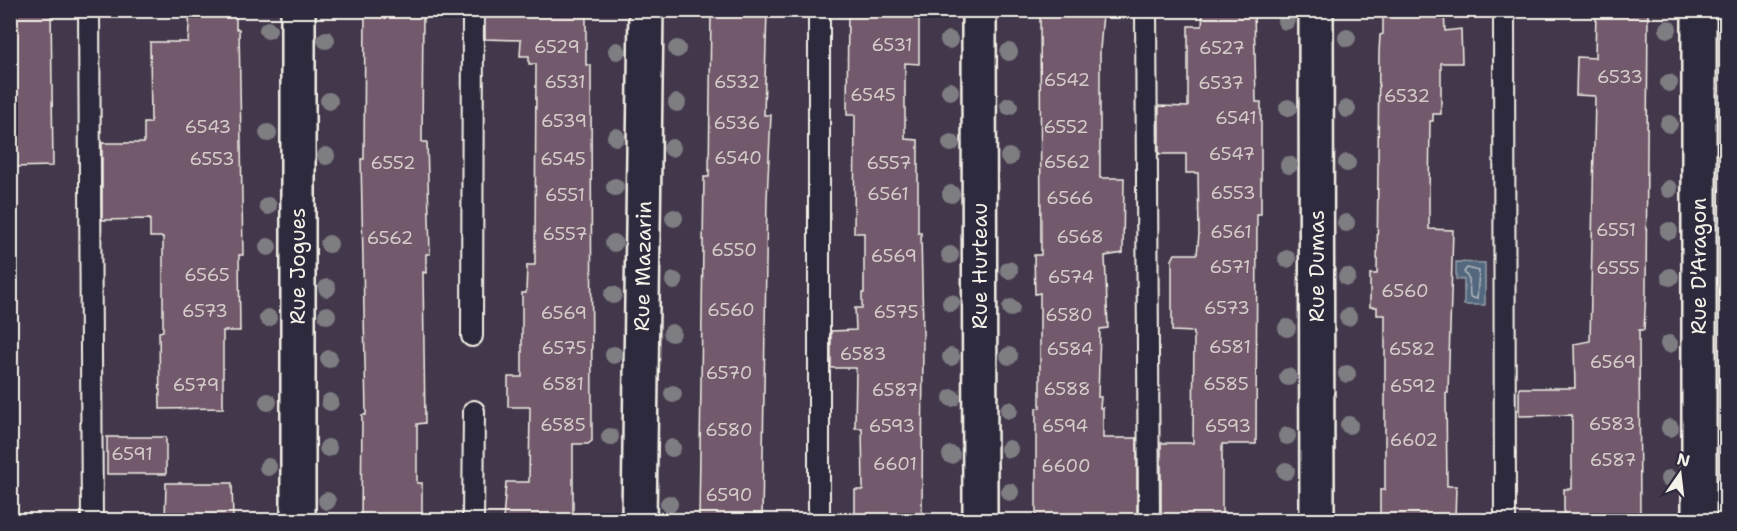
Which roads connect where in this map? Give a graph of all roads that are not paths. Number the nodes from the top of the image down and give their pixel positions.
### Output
1 (89, 10) edge
2 (298, 10) edge
3 (473, 10) edge
4 (646, 10) edge
5 (819, 10) edge
6 (979, 10) edge
7 (1146, 10) edge
8 (1316, 10) edge
9 (1504, 10) edge
10 (1699, 10) edge
11 (472, 336) dead end
12 (474, 411) dead end
13 (92, 520) edge
14 (298, 520) edge
15 (473, 520) edge
16 (639, 520) edge
17 (819, 520) edge
18 (980, 520) edge
19 (1149, 520) edge
20 (1317, 520) edge
21 (1505, 520) edge
22 (1699, 520) edge

1 - 13 lane
2 - 14 street, Rue Jogues
3 - 11 lane
4 - 16 street, Rue Mazarin
5 - 17 lane
6 - 18 street, Rue Hurteau
7 - 19 lane
8 - 20 street, Rue Dumas
9 - 21 lane
10 - 22 street, Rue D'Aragon
12 - 15 lane

